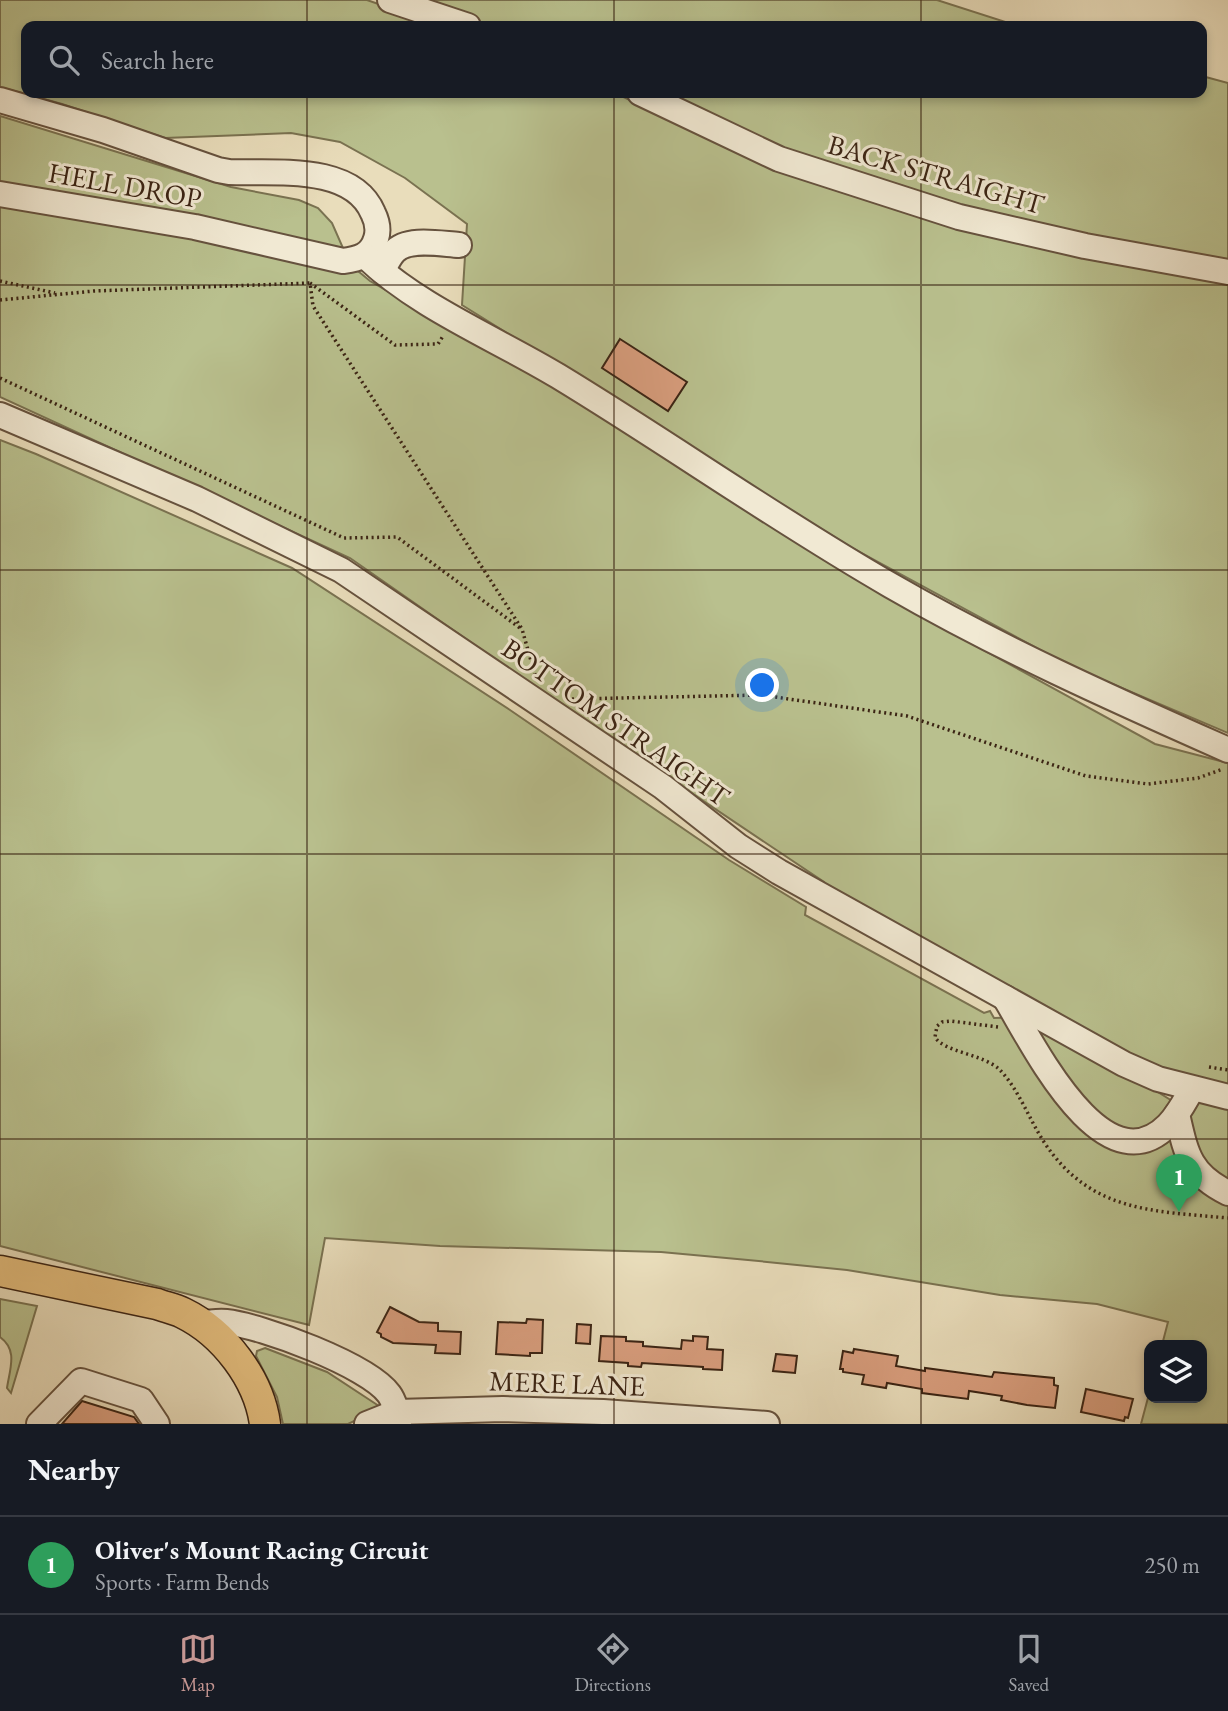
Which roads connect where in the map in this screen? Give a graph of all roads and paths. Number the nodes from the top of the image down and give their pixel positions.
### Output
1 (390, 0) edge
2 (453, 21) edge
3 (651, 98) edge
4 (0, 100) edge
5 (0, 194) edge
6 (459, 244) dead end
7 (374, 264) junction
8 (1228, 272) edge
9 (0, 281) edge
10 (310, 283) junction
11 (60, 294) junction
12 (0, 300) edge
13 (438, 344) dead end
14 (0, 378) edge
15 (0, 415) edge
16 (522, 629) junction
17 (536, 678) dead end
18 (553, 713) junction
19 (1228, 750) edge
20 (1228, 768) edge
21 (1004, 998) junction
22 (1021, 1024) junction
23 (1209, 1067) dead end
24 (1228, 1070) edge
25 (1192, 1089) junction
26 (1228, 1097) edge
27 (1177, 1114) junction
28 (1228, 1193) edge
29 (1228, 1218) edge
30 (0, 1271) edge
31 (199, 1323) junction
32 (398, 1418) edge
33 (39, 1424) edge
34 (157, 1424) edge
35 (265, 1424) edge
36 (367, 1424) edge
37 (767, 1424) edge

1 - 2 street
3 - 8 street, BACK STRAIGHT
4 - 7 street
5 - 7 street, HELL DROP
6 - 7 street
7 - 19 street
9 - 11 path
10 - 11 path
10 - 13 path
10 - 16 path
11 - 12 path
14 - 16 path
15 - 18 street, BOTTOM STRAIGHT
16 - 17 path
18 - 20 path
18 - 21 street, BOTTOM STRAIGHT
21 - 22 street
21 - 25 street, BOTTOM STRAIGHT
22 - 27 street
22 - 29 path
23 - 24 path
25 - 26 street, BOTTOM STRAIGHT
25 - 27 street
27 - 28 street
30 - 31 main road
31 - 32 street
31 - 35 main road
32 - 36 street, MERE LANE
32 - 37 street, MERE LANE
33 - 34 street

